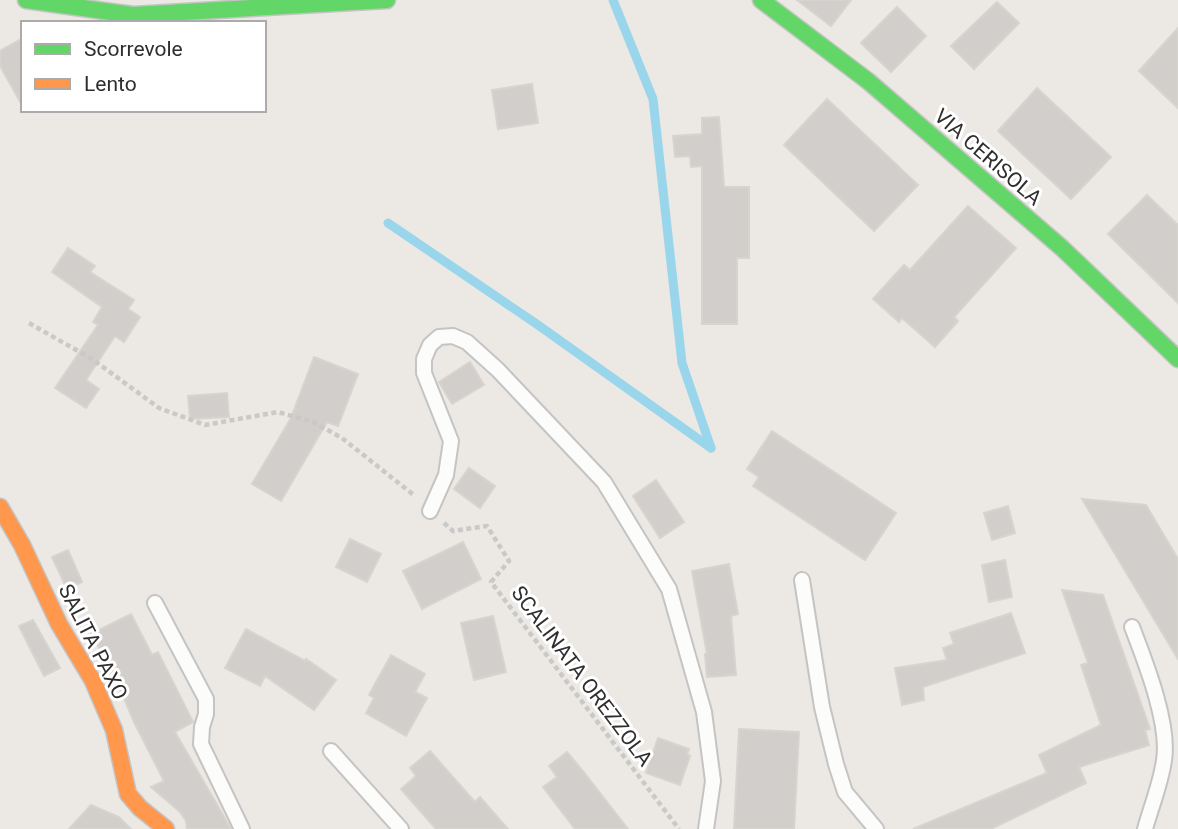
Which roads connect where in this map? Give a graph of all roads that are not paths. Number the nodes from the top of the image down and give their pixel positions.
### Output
1 (26, 0) edge
2 (387, 0) edge
3 (761, 0) edge
4 (1178, 359) edge
5 (0, 507) edge
6 (430, 511) road end
7 (802, 580) dead end
8 (155, 603) dead end
9 (1132, 628) dead end
10 (331, 751) dead end
11 (166, 829) edge
12 (242, 829) edge
13 (401, 829) edge
14 (706, 829) edge
15 (876, 829) edge
16 (1144, 829) edge

1 - 2 street
3 - 4 street, VIA CERISOLA
5 - 11 street, SALITA PAXO
6 - 14 lane
7 - 15 lane
8 - 12 lane
9 - 16 lane
10 - 13 lane

